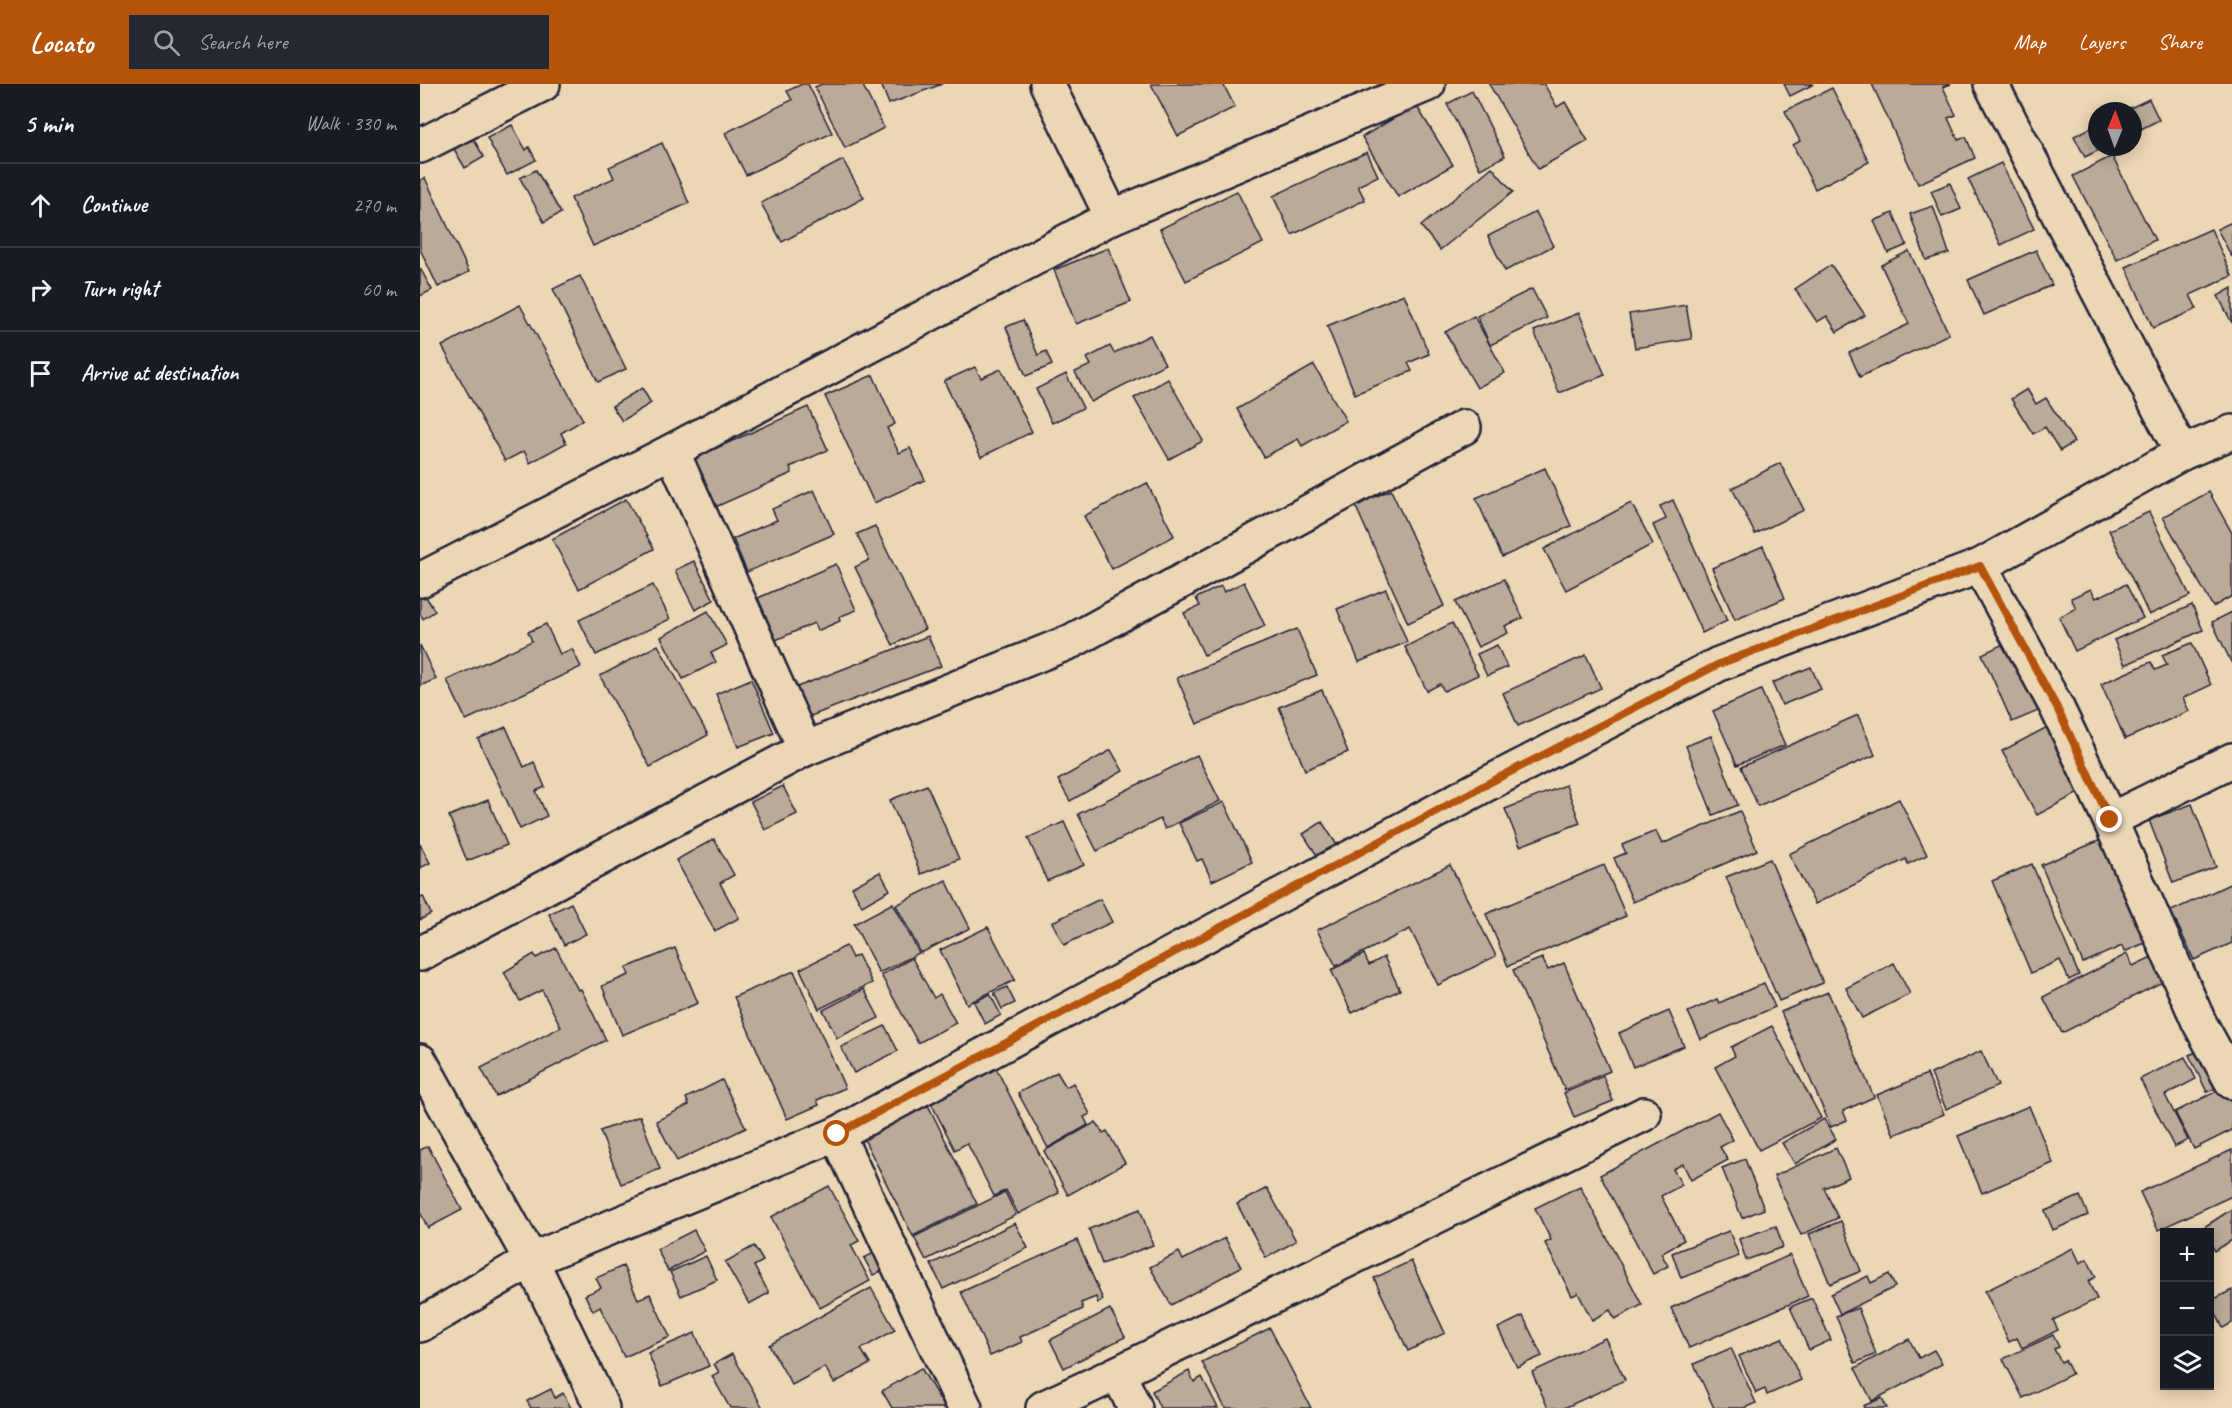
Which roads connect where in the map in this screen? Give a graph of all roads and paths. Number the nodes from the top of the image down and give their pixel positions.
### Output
1 (543, 84) edge
2 (1047, 84) edge
3 (1428, 84) edge
4 (1991, 84) edge
5 (420, 146) edge
6 (1112, 218) junction
7 (1464, 427) dead end
8 (2232, 432) edge
9 (672, 451) junction
10 (2182, 453) junction
11 (1980, 566) junction
12 (420, 580) edge
13 (805, 748) junction
14 (2232, 760) edge
15 (2110, 820) junction
16 (420, 954) edge
17 (420, 1061) edge
18 (2232, 1082) edge
19 (1644, 1114) dead end
20 (837, 1134) junction
21 (531, 1260) junction
22 (420, 1325) edge
23 (1118, 1373) junction
24 (602, 1408) edge
25 (965, 1408) edge
26 (1043, 1408) edge
27 (1135, 1408) edge

1 - 5 street
2 - 6 street
3 - 6 street
4 - 10 street
6 - 9 street
7 - 13 street
8 - 10 street
9 - 12 street
9 - 13 street
10 - 11 street
11 - 15 street
11 - 20 street
13 - 16 street
14 - 15 street
15 - 18 street
17 - 21 street
19 - 23 street
20 - 21 street
20 - 25 street
21 - 22 street
21 - 24 street
23 - 26 street
23 - 27 street

